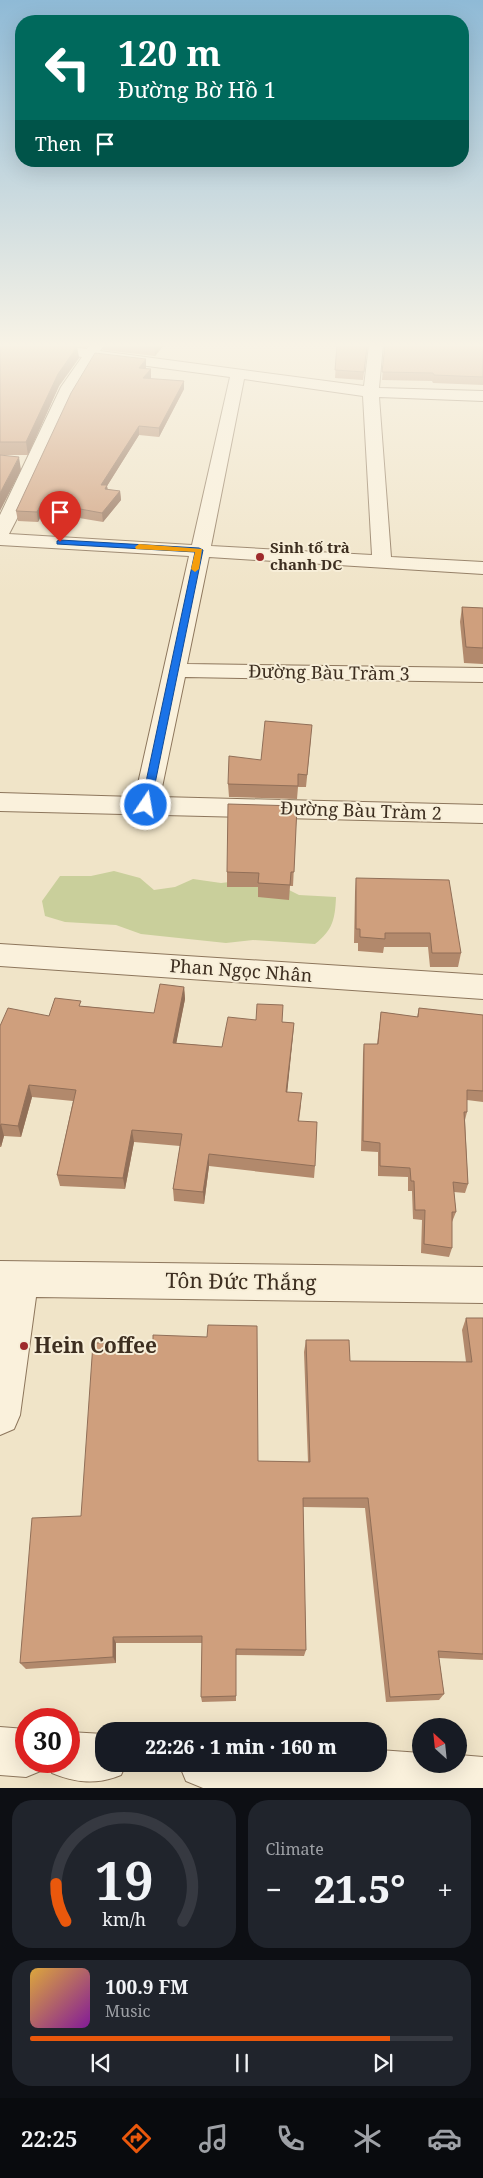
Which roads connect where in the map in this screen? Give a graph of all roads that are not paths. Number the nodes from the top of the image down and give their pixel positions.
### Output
1 (50, 428) edge
2 (226, 428) edge
3 (373, 428) edge
4 (18, 462) edge
5 (35, 463) junction
6 (0, 534) edge
7 (0, 539) edge
8 (199, 550) junction
9 (382, 561) junction
10 (483, 568) edge
11 (175, 670) junction
12 (483, 675) edge
13 (0, 802) edge
14 (146, 805) junction
15 (483, 814) edge
16 (0, 955) edge
17 (483, 987) edge
18 (10, 1279) edge
19 (483, 1285) edge
20 (0, 1415) edge
21 (0, 1751) edge
22 (15, 1752) edge
23 (80, 1757) edge
24 (95, 1757) edge
25 (335, 1772) edge
26 (483, 1781) edge

1 - 5 street
2 - 8 street
3 - 9 street
4 - 5 street
5 - 6 street
7 - 8 street
8 - 9 street
8 - 11 street
9 - 10 street
11 - 12 street, Đường Bàu Tràm 3
11 - 14 street
13 - 14 street, Đường Bàu Tràm 2
14 - 15 street, Đường Bàu Tràm 2
16 - 17 street, Phan Ngọc Nhân
18 - 19 street, Tôn Đức Thắng
18 - 20 street
21 - 22 street
23 - 24 street
25 - 26 street

